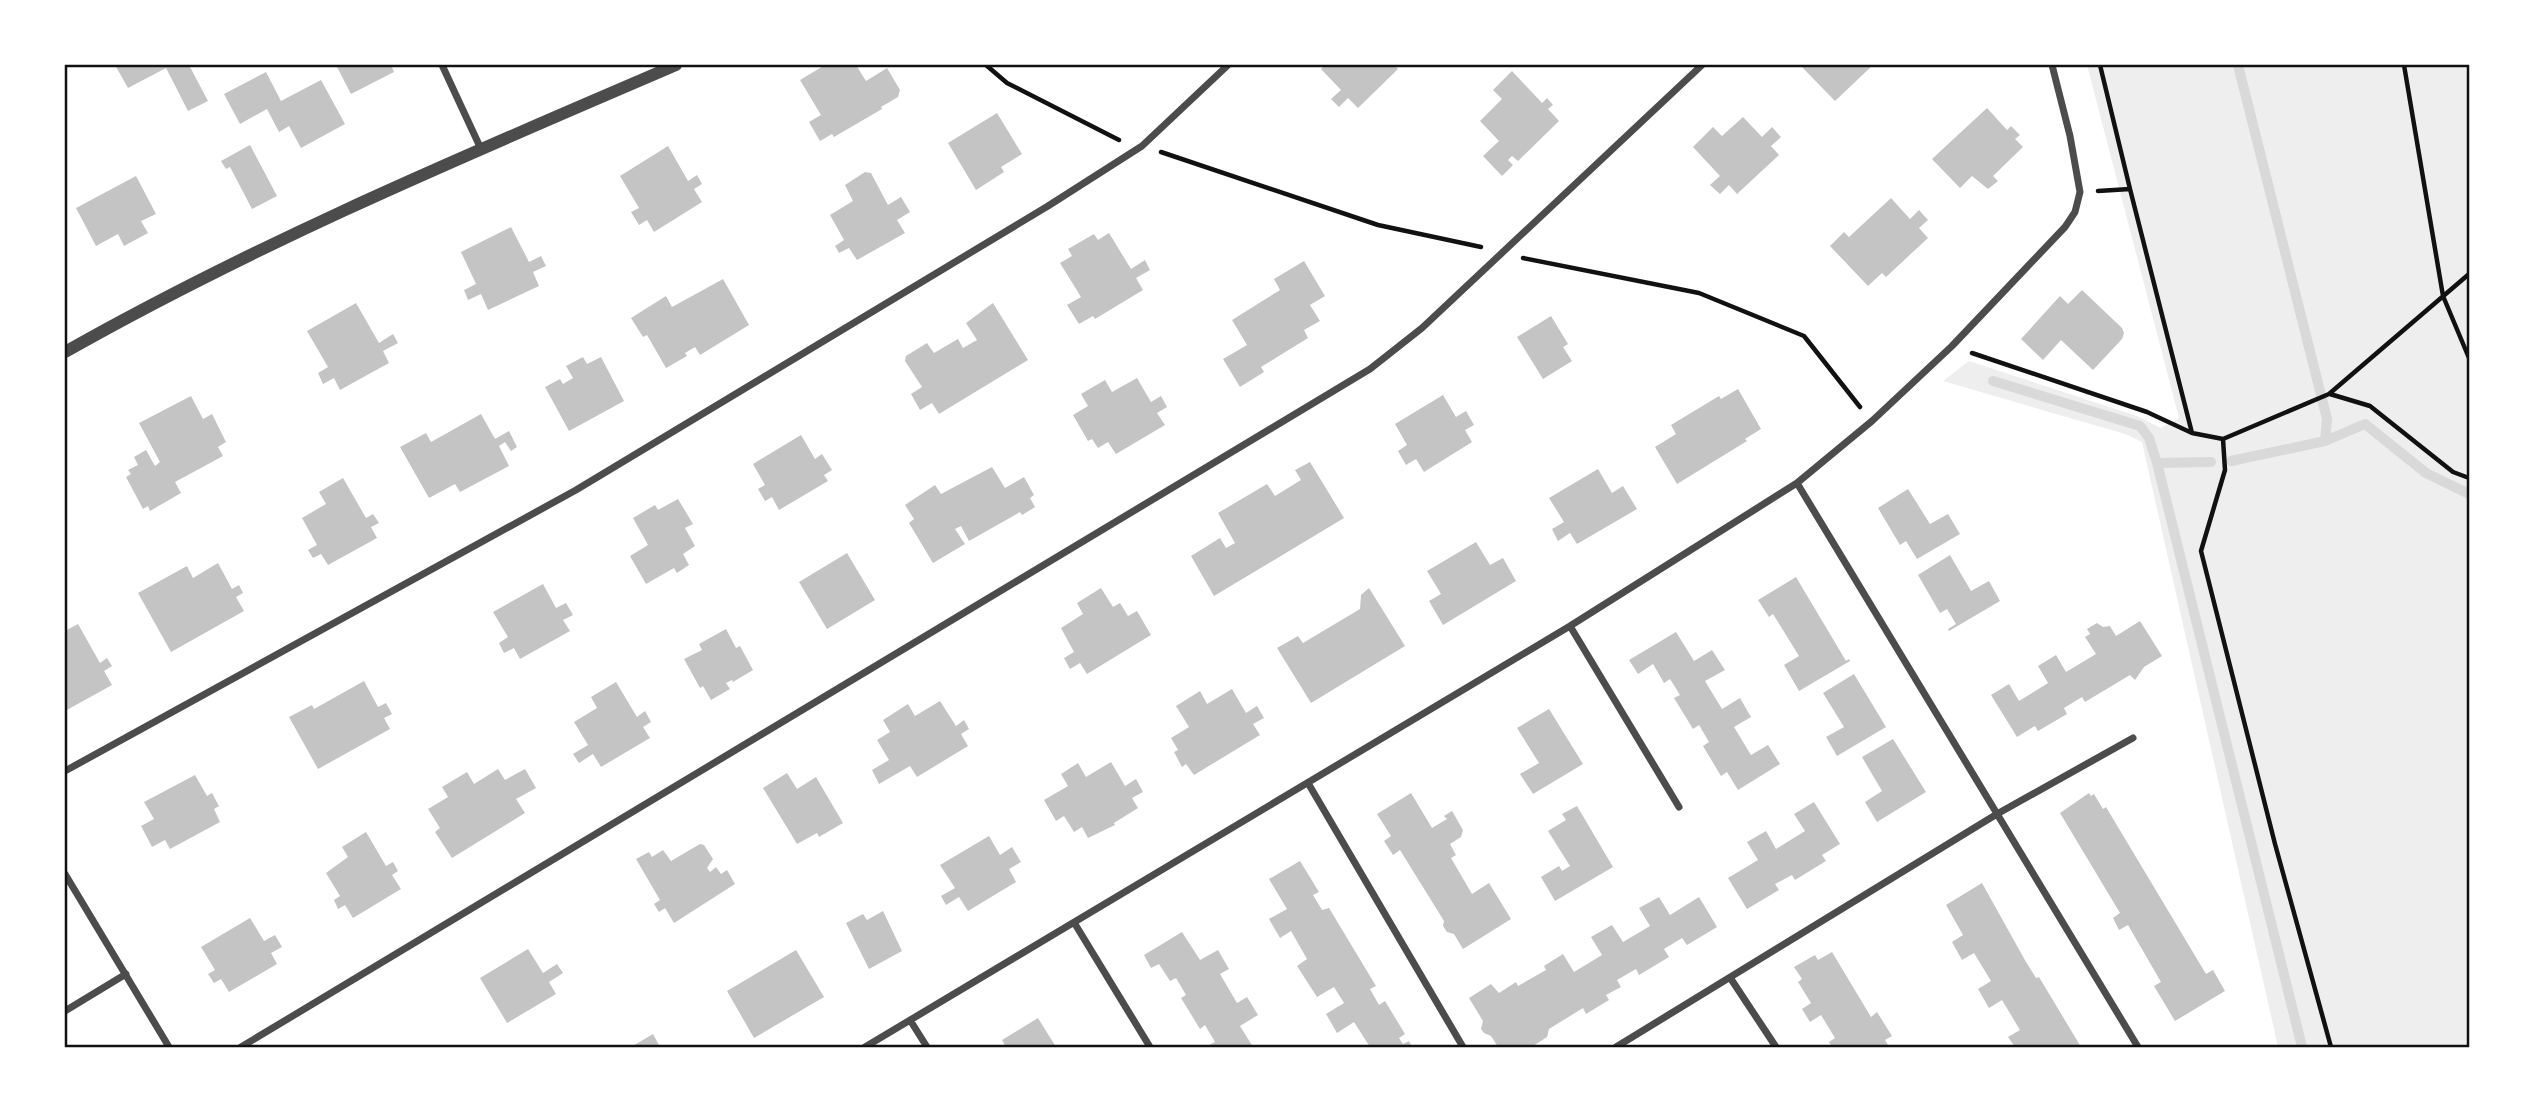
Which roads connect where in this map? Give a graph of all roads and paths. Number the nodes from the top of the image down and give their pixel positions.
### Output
1 (442, 65) edge
2 (676, 65) edge
3 (986, 65) edge
4 (1228, 65) edge
5 (1702, 65) edge
6 (2052, 65) edge
7 (2100, 65) edge
8 (2404, 65) edge
9 (1142, 146) junction
10 (481, 149) junction
11 (2130, 189) junction
12 (2080, 192) junction
13 (1501, 253) junction
14 (2469, 274) edge
15 (2443, 296) junction
16 (1952, 346) junction
17 (65, 352) edge
18 (2469, 358) edge
19 (2329, 394) junction
20 (1872, 421) junction
21 (2192, 433) junction
22 (2223, 439) junction
23 (2469, 478) edge
24 (1797, 483) junction
25 (1570, 626) junction
26 (2133, 738) dead end
27 (65, 771) edge
28 (1308, 783) junction
29 (1679, 807) dead end
30 (1997, 814) junction
31 (65, 874) edge
32 (1075, 924) junction
33 (126, 974) junction
34 (1731, 979) junction
35 (65, 1011) edge
36 (910, 1020) junction
37 (169, 1047) edge
38 (240, 1047) edge
39 (865, 1047) edge
40 (927, 1047) edge
41 (1150, 1047) edge
42 (1463, 1047) edge
43 (1616, 1047) edge
44 (1776, 1047) edge
45 (2138, 1047) edge
46 (2331, 1047) edge

1 - 10 street
2 - 10 street
3 - 9 path
4 - 9 street
5 - 13 street
6 - 12 street
7 - 11 path
8 - 15 path
9 - 13 path
9 - 27 street
10 - 17 street
11 - 12 path
11 - 21 path
12 - 16 street
13 - 20 path
13 - 38 street
14 - 15 path
15 - 18 path
15 - 19 path
16 - 20 street
16 - 21 path
19 - 22 path
19 - 23 path
20 - 24 street
21 - 22 path
22 - 46 path
24 - 25 street
24 - 30 street
25 - 28 street
25 - 29 street
26 - 30 street
28 - 32 street
28 - 42 street
30 - 34 street
30 - 45 street
31 - 33 street
32 - 36 street
32 - 41 street
33 - 35 street
33 - 37 street
34 - 43 street
34 - 44 street
36 - 39 street
36 - 40 street

